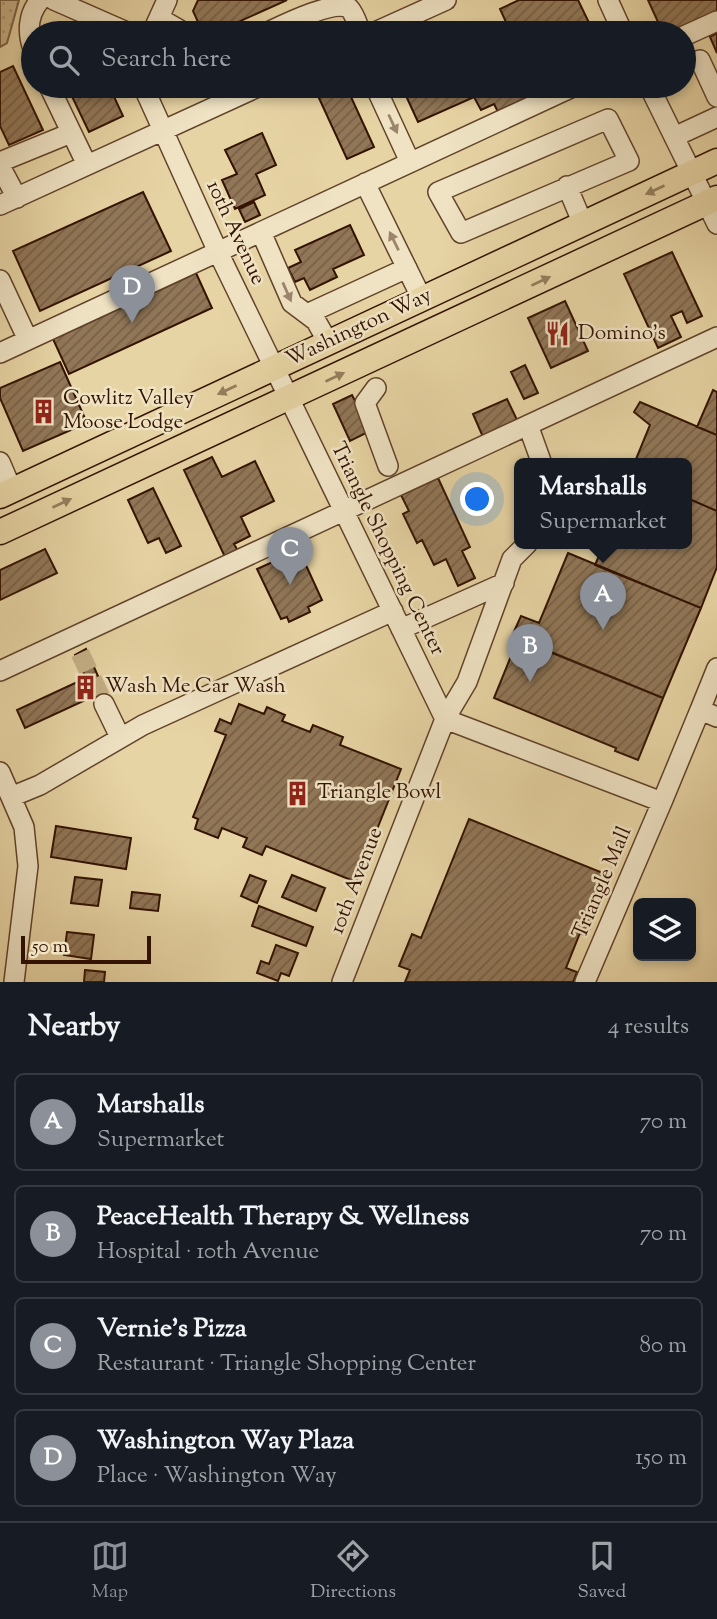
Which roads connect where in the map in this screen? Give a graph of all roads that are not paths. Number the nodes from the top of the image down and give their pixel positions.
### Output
1 (40, 0) edge
2 (54, 0) edge
3 (446, 0) edge
4 (608, 0) edge
5 (30, 21) edge
6 (102, 21) edge
7 (292, 21) edge
8 (356, 21) edge
9 (400, 21) edge
10 (618, 21) edge
11 (717, 21) edge
12 (696, 31) edge
13 (700, 60) dead end
14 (717, 97) edge
15 (55, 98) edge
16 (148, 98) edge
17 (234, 98) edge
18 (381, 98) edge
19 (549, 98) edge
20 (655, 98) edge
21 (717, 117) edge
22 (162, 131) junction
23 (71, 133) junction
24 (674, 136) junction
25 (717, 161) edge
26 (410, 162) junction
27 (0, 164) edge
28 (87, 165) junction
29 (692, 172) junction
30 (365, 183) junction
31 (568, 186) junction
32 (8, 202) edge
33 (714, 208) edge
34 (583, 223) junction
35 (261, 232) junction
36 (218, 251) junction
37 (407, 268) junction
38 (0, 280) edge
39 (422, 299) junction
40 (307, 314) junction
41 (717, 337) edge
42 (28, 340) junction
43 (328, 342) junction
44 (0, 353) edge
45 (274, 368) junction
46 (376, 388) dead end
47 (289, 398) junction
48 (528, 425) junction
49 (540, 458) edge
50 (0, 462) edge
51 (388, 466) dead end
52 (6, 493) edge
53 (344, 512) junction
54 (0, 532) edge
55 (522, 549) edge
56 (504, 583) junction
57 (397, 620) junction
58 (717, 668) edge
59 (0, 671) edge
60 (104, 704) tunnel mouth
61 (708, 713) edge
62 (445, 719) junction
63 (120, 737) junction
64 (0, 772) edge
65 (11, 797) junction
66 (662, 802) junction
67 (14, 982) edge
68 (342, 982) edge
69 (585, 982) edge

1 - 5 street
2 - 6 street
3 - 9 street
4 - 10 street
7 - 8 street
11 - 12 street
13 - 14 street
15 - 23 street
16 - 22 street, 10th Avenue
17 - 22 street
18 -> 26 street
19 - 26 street
20 - 24 street
21 - 24 street
22 - 28 street
22 - 36 street, 10th Avenue
23 - 27 street
23 - 28 street
24 - 29 street
25 - 29 main road, Washington Way
26 - 30 street
27 - 32 street
28 - 32 street
29 - 33 street
29 -> 34 main road, Washington Way
30 - 35 street
37 -> 30 street
31 - 31 street
31 - 34 street
47 -> 33 main road, Washington Way
34 - 39 main road, Washington Way
35 - 36 street
35 -> 40 street
36 - 42 street
36 - 45 street, 10th Avenue
37 - 39 street
37 - 40 street
38 - 42 street
39 - 43 main road, Washington Way
40 - 43 street
41 - 48 street
42 - 44 street
43 - 45 main road, Washington Way
45 - 47 street, 10th Avenue
45 -> 52 main road, Washington Way
46 - 51 street
47 - 53 street, Triangle Shopping Center
54 -> 47 main road, Washington Way
48 - 49 street
48 - 53 street
50 - 52 street
53 - 57 street, Triangle Shopping Center
53 - 59 street
55 - 56 street, 10th Avenue
56 - 57 street
56 - 62 street, 10th Avenue
57 - 62 street, Triangle Shopping Center
57 - 63 street
58 - 61 street, Triangle Mall
60 - 63 street
61 - 66 street, Triangle Mall
62 - 66 street
62 - 68 street, 10th Avenue
63 - 65 street
64 - 65 street
65 - 67 street
66 - 69 street, Triangle Mall

